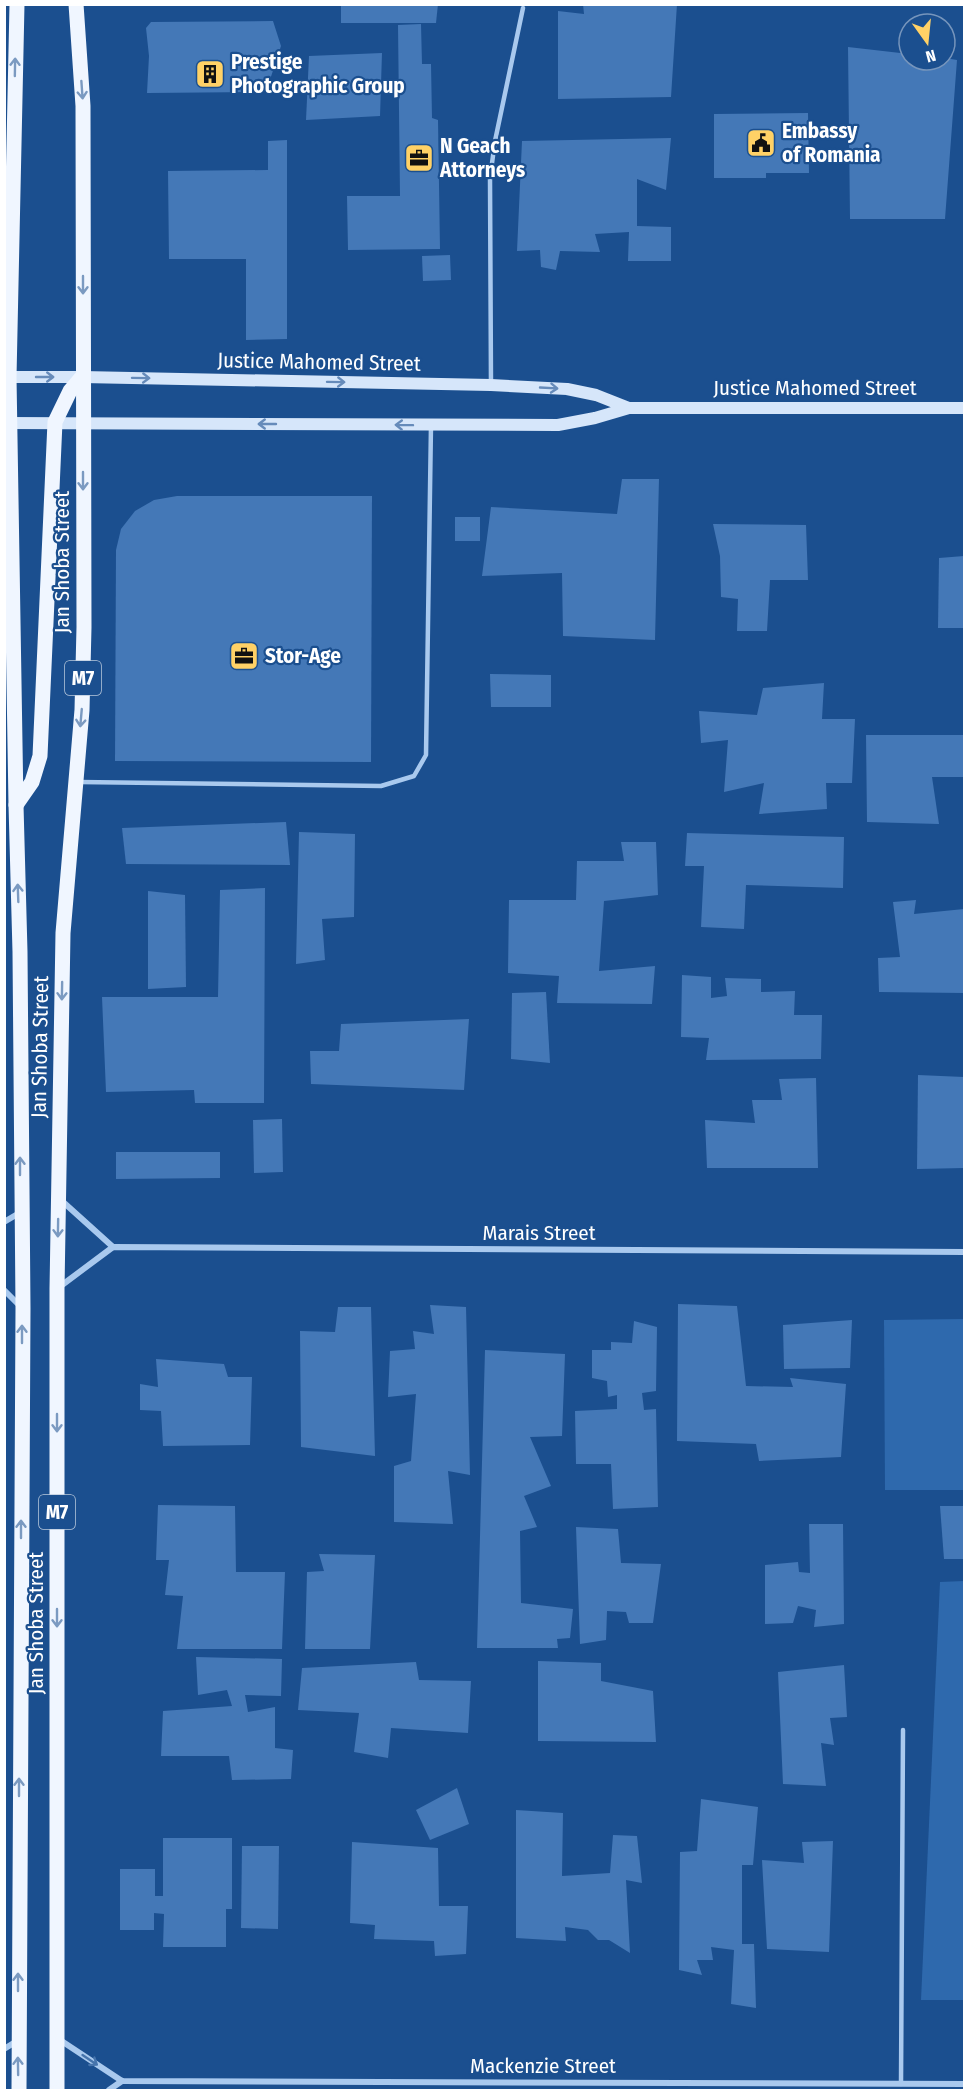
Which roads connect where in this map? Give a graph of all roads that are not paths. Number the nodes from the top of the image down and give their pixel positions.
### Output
1 (17, 4) edge
2 (76, 4) edge
3 (524, 8) dead end
4 (7, 377) edge
5 (82, 377) junction
6 (491, 385) junction
7 (629, 408) junction
8 (964, 408) edge
9 (55, 422) junction
10 (83, 422) junction
11 (7, 423) edge
12 (431, 425) junction
13 (76, 782) junction
14 (16, 805) junction
15 (58, 1198) junction
16 (21, 1212) junction
17 (4, 1222) edge
18 (113, 1247) junction
19 (964, 1252) edge
20 (57, 1289) junction
21 (4, 1290) edge
22 (23, 1308) junction
23 (903, 1730) dead end
24 (57, 2038) junction
25 (11, 2045) edge
26 (122, 2081) junction
27 (901, 2084) junction
28 (964, 2084) edge
29 (19, 2091) edge
30 (57, 2091) edge
31 (109, 2091) edge

4 -> 1 main road, Jan Shoba Street / M7
2 -> 5 main road, Jan Shoba Street / M7
3 - 6 lane
4 -> 5 main road, Justice Mahomed Street
4 - 11 main road, Jan Shoba Street / M7
5 -> 6 main road, Justice Mahomed Street
5 - 9 main road
5 - 10 main road, Jan Shoba Street / M7
6 -> 7 main road, Justice Mahomed Street
7 - 8 main road, Justice Mahomed Street
7 - 12 main road, Justice Mahomed Street
9 - 10 main road, Justice Mahomed Street
9 - 11 main road, Justice Mahomed Street
9 - 14 main road
12 -> 10 main road, Justice Mahomed Street
10 -> 13 main road, Jan Shoba Street / M7
11 - 14 main road, Jan Shoba Street / M7
12 - 13 lane
13 -> 15 main road, Jan Shoba Street / M7
16 -> 14 main road, Jan Shoba Street / M7
15 - 18 street
15 -> 20 main road, Jan Shoba Street / M7
16 - 17 street
16 - 22 main road, Jan Shoba Street / M7
18 - 19 street, Marais Street
18 - 20 street
20 -> 24 main road, Jan Shoba Street / M7
21 - 22 street
25 -> 22 main road, Jan Shoba Street / M7
23 - 27 lane
24 -> 26 street
24 - 30 main road, Jan Shoba Street / M7
29 -> 25 main road, Jan Shoba Street / M7
26 - 27 street, Mackenzie Street
26 - 31 street
27 - 28 street, Mackenzie Street

